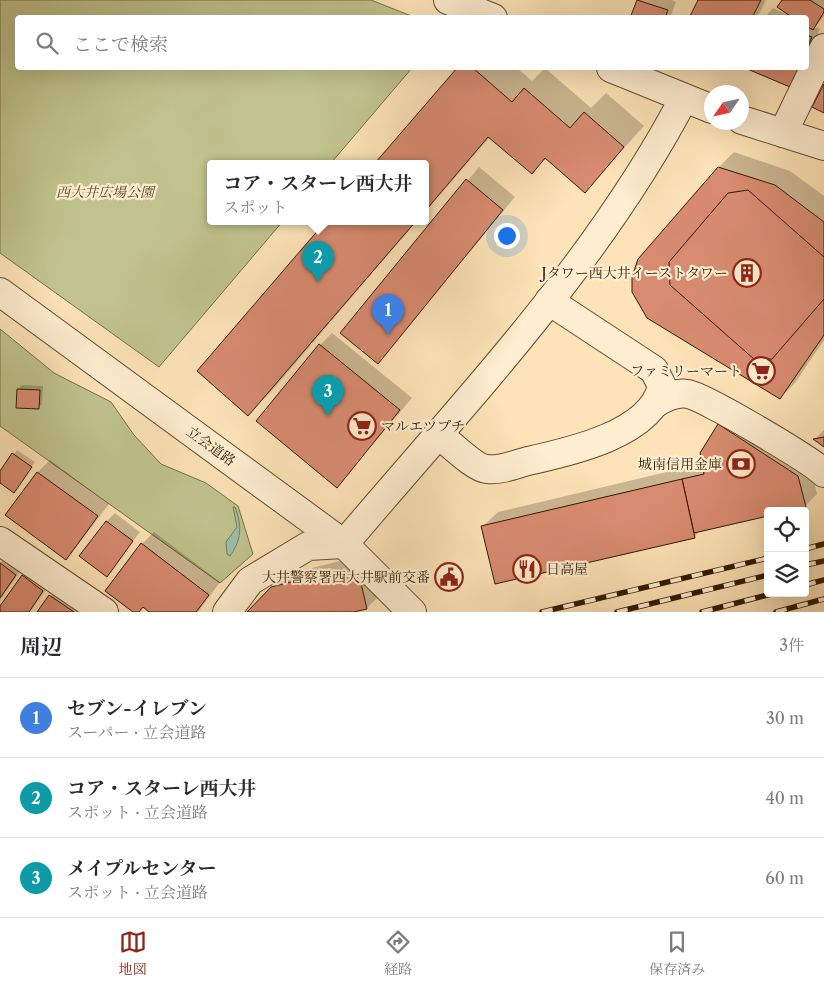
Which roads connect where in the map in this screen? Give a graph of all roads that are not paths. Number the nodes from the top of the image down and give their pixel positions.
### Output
1 (448, 0) edge
2 (485, 15) edge
3 (824, 48) edge
4 (616, 70) edge
5 (684, 98) junction
6 (704, 106) edge
7 (749, 122) edge
8 (783, 134) junction
9 (824, 146) edge
10 (0, 292) edge
11 (549, 301) junction
12 (656, 403) junction
13 (438, 434) junction
14 (824, 474) edge
15 (0, 541) edge
16 (344, 544) junction
17 (410, 610) edge
18 (104, 612) edge
19 (227, 612) edge

1 - 2 street
3 - 8 street
4 - 5 street
5 - 6 street
5 - 11 street
7 - 8 street
8 - 9 street
10 - 16 street, 立会道路
11 - 12 street
11 - 13 street
12 - 13 street
12 - 14 street
13 - 16 street
15 - 18 street
16 - 17 street, 立会道路
16 - 19 street

